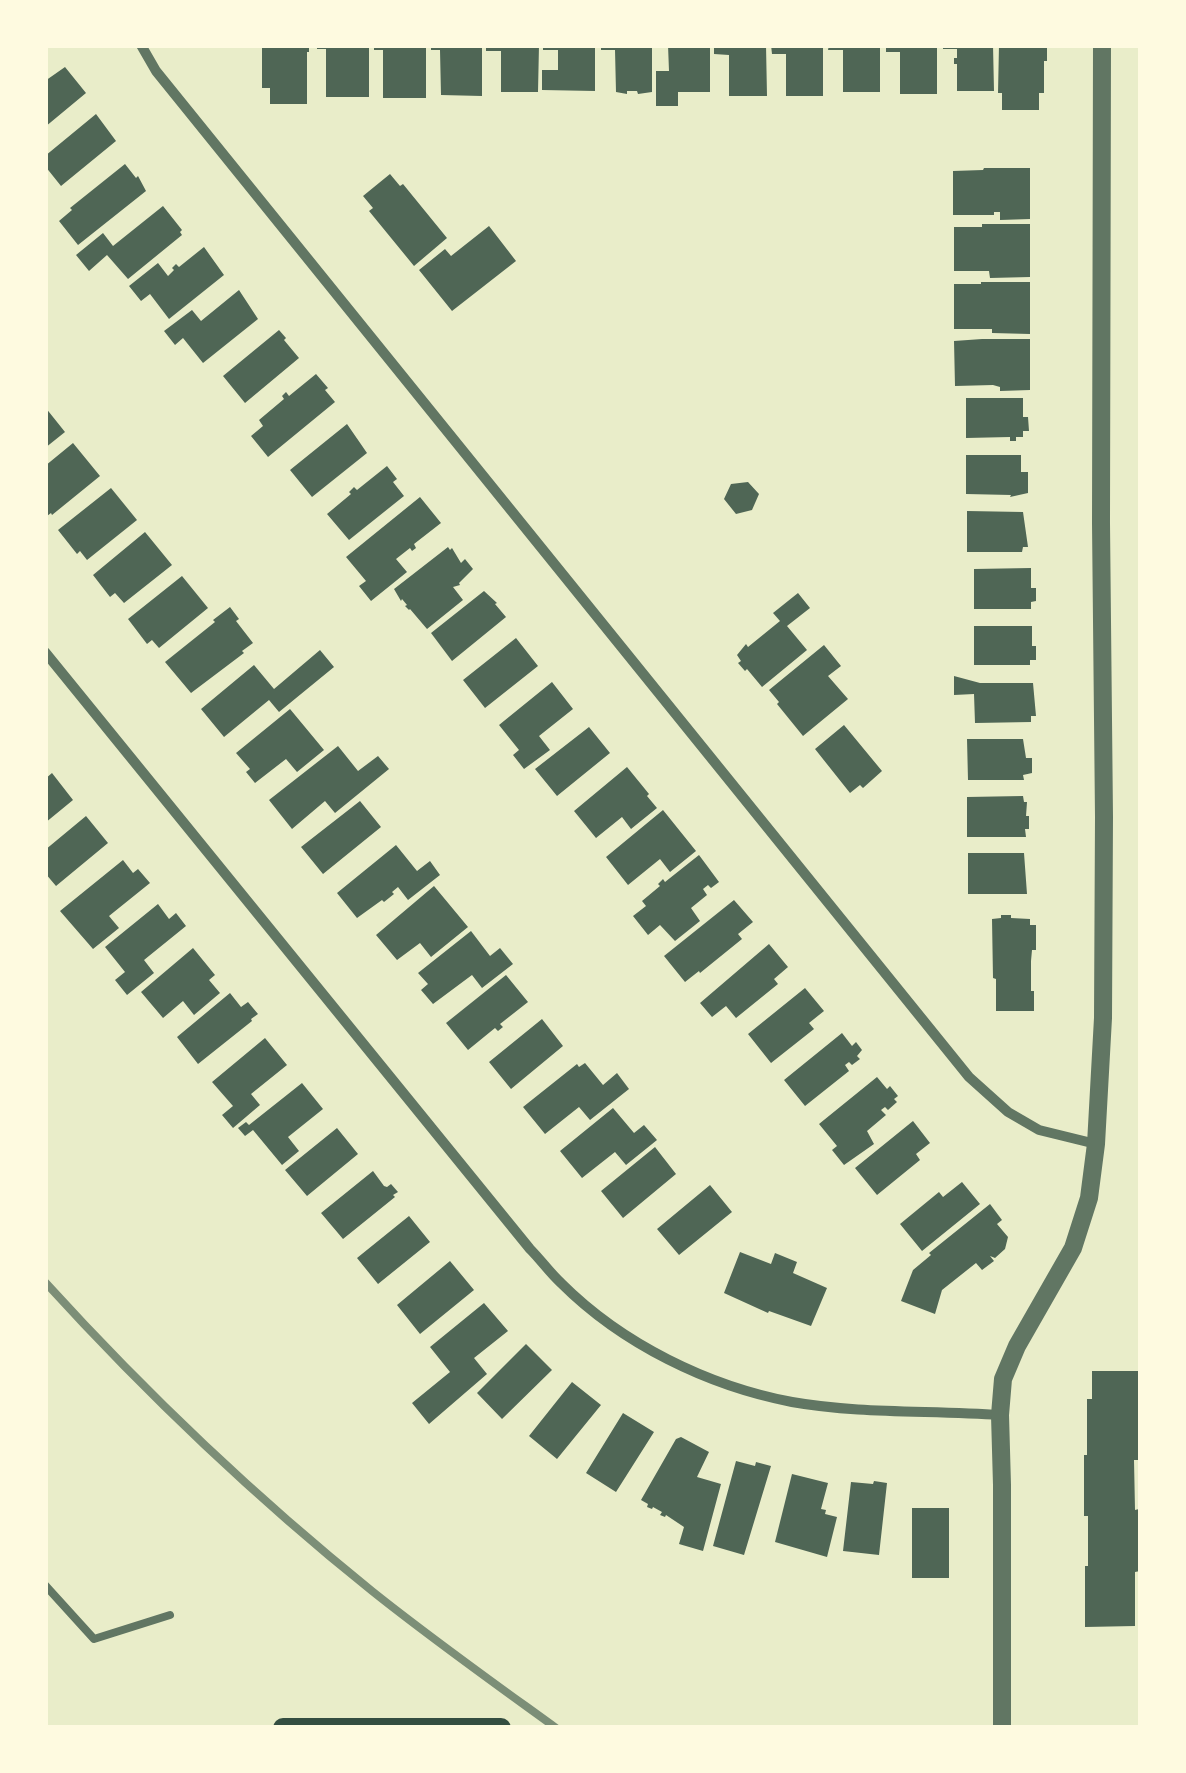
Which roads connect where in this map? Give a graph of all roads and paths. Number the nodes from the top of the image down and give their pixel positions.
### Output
1 (141, 45) edge
2 (1102, 45) edge
3 (45, 652) edge
4 (1096, 1144) junction
5 (1000, 1415) junction
6 (45, 1585) edge
7 (170, 1615) dead end
8 (284, 1728) edge
9 (501, 1728) edge
10 (1002, 1728) edge

1 - 4 street
2 - 4 street
3 - 5 street
4 - 5 street
5 - 10 street
6 - 7 lane
8 - 9 main road

